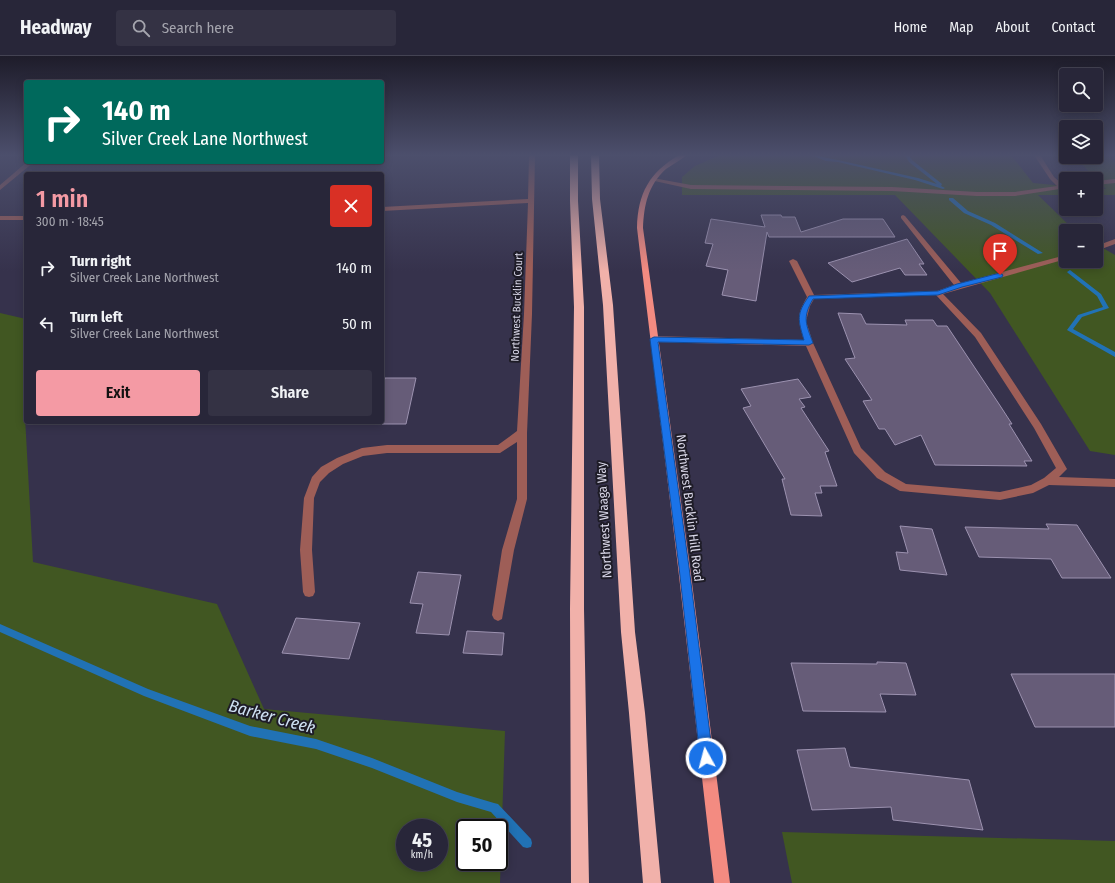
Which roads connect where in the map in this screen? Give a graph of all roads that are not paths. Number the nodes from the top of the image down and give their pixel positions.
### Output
1 (531, 194) edge
2 (575, 194) edge
3 (596, 194) edge
4 (644, 194) edge
5 (970, 194) edge
6 (995, 194) edge
7 (531, 202) junction
8 (384, 209) edge
9 (903, 217) dead end
10 (0, 218) edge
11 (24, 218) edge
12 (1115, 241) edge
13 (1103, 246) edge
14 (1059, 260) edge
15 (793, 261) dead end
16 (959, 286) junction
17 (938, 293) junction
18 (811, 297) junction
19 (654, 339) junction
20 (809, 343) junction
21 (522, 433) junction
22 (1048, 482) junction
23 (1115, 483) edge
24 (309, 592) dead end
25 (498, 615) dead end
26 (580, 883) edge
27 (652, 883) edge
28 (722, 883) edge

1 - 7 street, Northwest Bucklin Court
2 - 26 highway, Northwest Waaga Way
3 - 27 highway, Northwest Waaga Way
4 - 19 main road, Northwest Bucklin Hill Road
5 - 6 street
7 - 8 street
7 - 21 street, Northwest Bucklin Court
9 - 16 street
10 - 11 street
12 - 13 street
14 - 16 street
15 - 18 street
16 - 17 street
17 - 18 street
17 - 22 street
18 - 20 street
19 - 20 street
19 - 28 main road, Northwest Bucklin Hill Road
20 - 22 street
21 - 24 street
21 - 25 street, Northwest Bucklin Court
22 - 23 street

